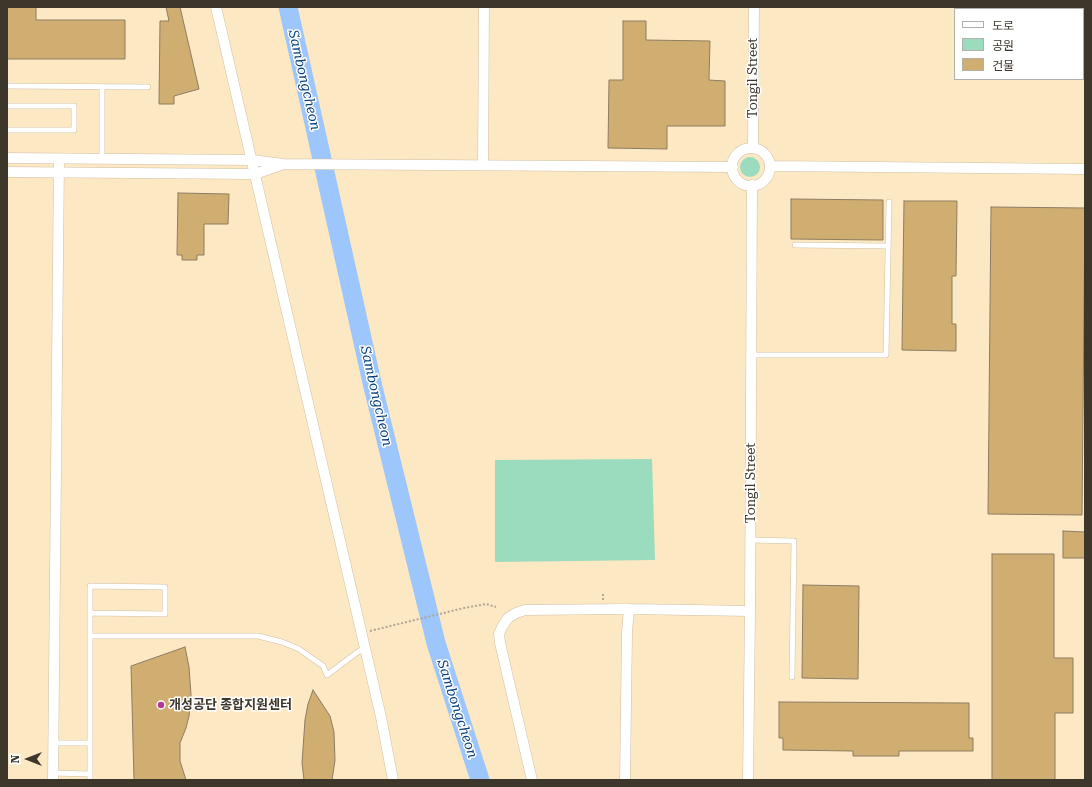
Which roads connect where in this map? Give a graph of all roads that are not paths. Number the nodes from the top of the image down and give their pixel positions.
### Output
1 (216, 7) edge
2 (484, 7) edge
3 (754, 7) edge
4 (7, 86) edge
5 (102, 87) junction
6 (148, 87) dead end
7 (7, 106) edge
8 (7, 130) edge
9 (753, 148) junction
10 (7, 158) edge
11 (59, 159) junction
12 (102, 159) junction
13 (252, 160) junction
14 (283, 164) junction
15 (483, 165) junction
16 (770, 166) junction
17 (732, 167) junction
18 (1085, 169) edge
19 (7, 172) edge
20 (59, 172) junction
21 (255, 174) junction
22 (752, 186) junction
23 (889, 202) dead end
24 (795, 245) dead end
25 (888, 246) junction
26 (752, 355) junction
27 (750, 540) junction
28 (629, 609) junction
29 (750, 611) junction
30 (90, 613) junction
31 (90, 636) junction
32 (366, 649) junction
33 (792, 677) dead end
34 (54, 743) junction
35 (90, 743) junction
36 (90, 774) junction
37 (53, 777) edge
38 (90, 780) edge
39 (393, 780) edge
40 (532, 780) edge
41 (625, 780) edge
42 (748, 780) edge

1 - 13 street
2 - 15 street
3 - 9 street, Tongil Street
4 - 5 lane
5 - 6 lane
5 - 12 lane
7 - 8 lane
9 - 16 street
9 - 17 street
10 - 11 street
11 - 12 street
11 - 20 street
12 - 13 street
13 - 14 street
13 - 21 street
14 - 15 street
14 - 21 street
15 - 17 street
16 - 18 street
16 - 22 street
17 - 22 street
19 - 20 street
20 - 21 street
20 - 34 street
21 - 32 street
22 - 26 street, Tongil Street
23 - 25 lane
24 - 25 lane
25 - 26 lane
26 - 27 street, Tongil Street
27 - 29 street, Tongil Street
27 - 33 lane
28 - 29 street
28 - 40 street
28 - 41 street
29 - 42 street, Tongil Street
30 - 30 lane
30 - 31 lane
31 - 32 lane
31 - 35 lane
32 - 39 street
34 - 35 lane
34 - 37 street
35 - 36 lane
36 - 37 lane
36 - 38 lane

